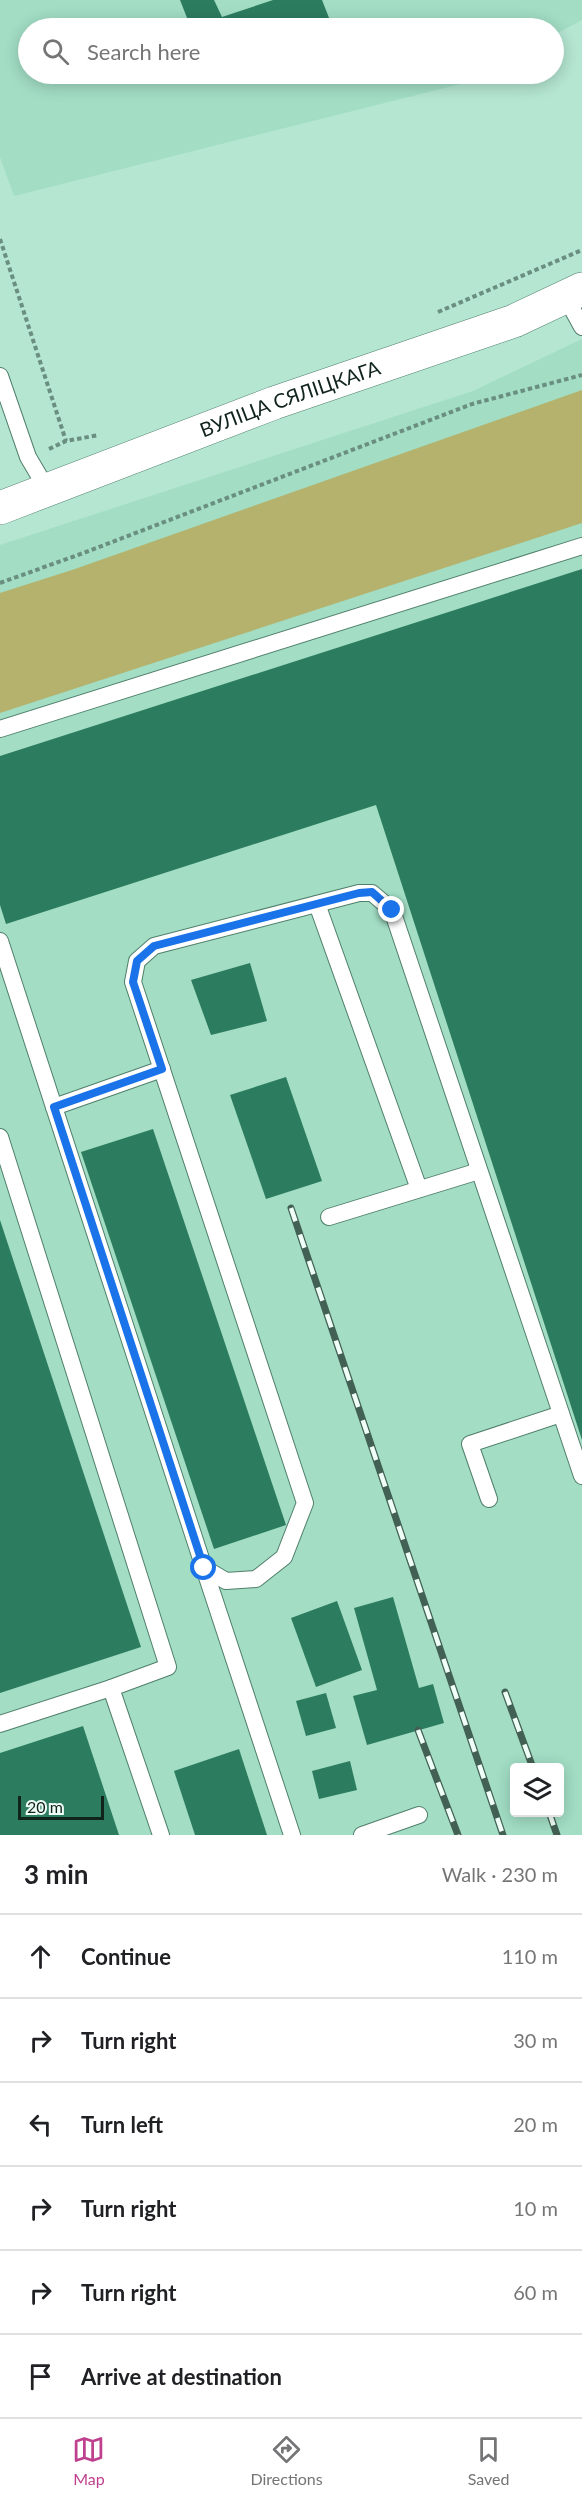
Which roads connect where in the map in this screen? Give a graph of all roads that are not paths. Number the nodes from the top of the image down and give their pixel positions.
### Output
1 (574, 293) edge
2 (582, 327) edge
3 (0, 376) edge
4 (48, 491) junction
5 (0, 508) edge
6 (582, 546) edge
7 (0, 729) edge
8 (317, 904) junction
9 (0, 941) edge
10 (162, 1069) junction
11 (54, 1107) junction
12 (0, 1137) edge
13 (480, 1171) junction
14 (419, 1189) junction
15 (329, 1217) dead end
16 (561, 1414) junction
17 (582, 1476) edge
18 (489, 1499) dead end
19 (204, 1568) junction
20 (111, 1688) junction
21 (0, 1724) edge
22 (419, 1815) dead end
23 (369, 1834) edge
24 (161, 1835) edge
25 (292, 1835) edge

1 - 2 lane
1 - 4 main road, ВУЛІЦА СЯЛІЦКАГА
3 - 4 lane
4 - 5 main road, ВУЛІЦА СЯЛІЦКАГА
6 - 7 lane
8 - 10 lane
8 - 13 lane
8 - 14 lane
9 - 11 lane
10 - 11 lane
10 - 19 lane
11 - 19 lane
12 - 20 lane
13 - 14 lane
13 - 16 lane
14 - 15 lane
16 - 17 lane
16 - 18 lane
19 - 25 lane
20 - 21 lane
20 - 24 lane
22 - 23 lane

